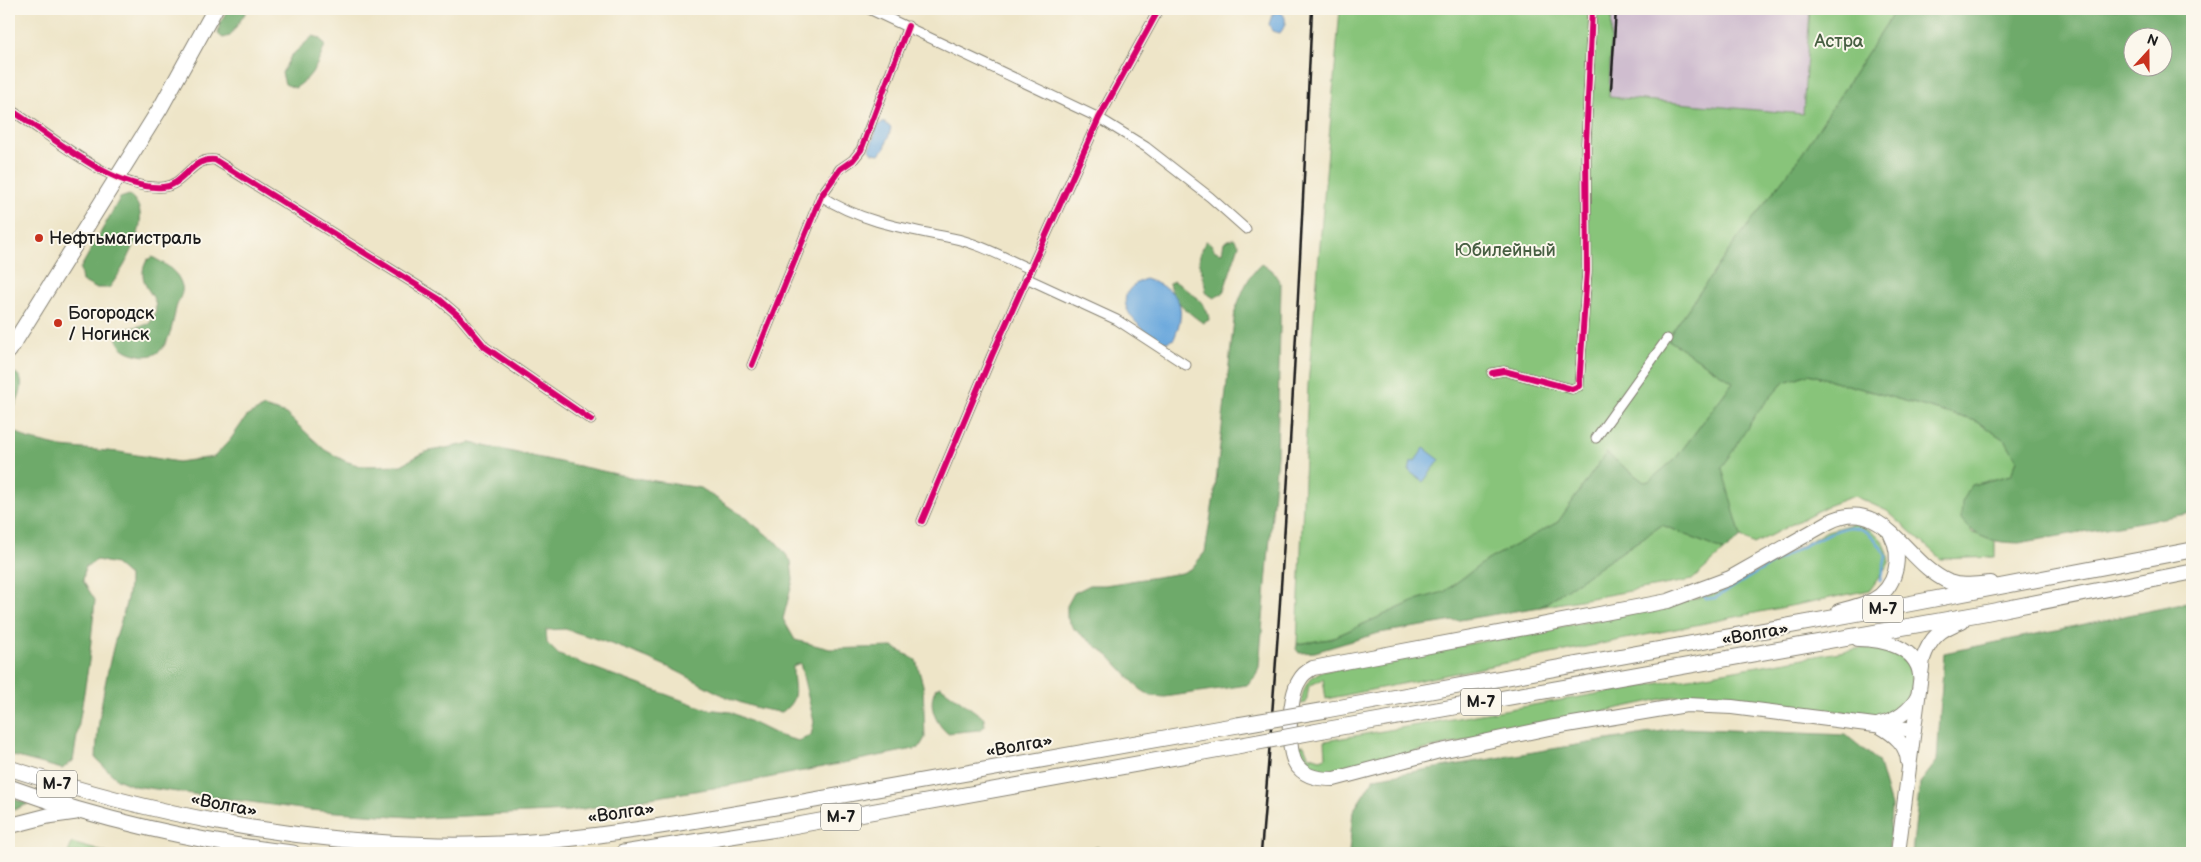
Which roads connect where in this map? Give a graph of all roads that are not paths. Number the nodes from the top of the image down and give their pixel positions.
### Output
1 (215, 9) edge
2 (869, 9) edge
3 (1158, 9) edge
4 (1592, 9) edge
5 (908, 26) junction
6 (9, 109) edge
7 (1099, 118) junction
8 (116, 178) junction
9 (821, 196) junction
10 (1246, 229) dead end
11 (1030, 269) junction
12 (1026, 278) junction
13 (1666, 339) dead end
14 (9, 351) edge
15 (752, 365) dead end
16 (1186, 365) dead end
17 (1492, 374) dead end
18 (590, 420) dead end
19 (1596, 438) dead end
20 (922, 521) dead end
21 (1886, 529) junction
22 (2192, 550) edge
23 (2192, 572) edge
24 (2049, 579) junction
25 (1984, 613) junction
26 (1786, 627) junction
27 (1830, 639) junction
28 (1920, 678) junction
29 (1918, 695) junction
30 (1874, 724) junction
31 (1914, 730) junction
32 (1909, 767) junction
33 (9, 768) edge
34 (9, 787) edge
35 (82, 811) junction
36 (9, 826) edge
37 (293, 853) edge
38 (623, 853) edge
39 (1898, 853) edge

1 - 8 main road
2 - 5 street
3 - 7 street
4 - 17 street
5 - 7 street
5 - 9 street
6 - 8 street
7 - 10 street
7 - 11 street
8 - 14 main road
8 - 18 street
9 - 11 street
9 - 15 street
11 - 12 street
12 - 16 street
12 - 20 street
13 - 19 street
21 - 24 main road
21 - 26 main road
21 - 30 main road
22 - 24 main road, «Волга» / М-7
23 - 25 main road, «Волга» / М-7
24 - 26 main road, «Волга» / М-7
25 - 27 main road, «Волга» / М-7
25 - 28 main road
26 - 33 main road, «Волга» / М-7, bridge
27 - 28 main road
27 - 38 main road, «Волга» / М-7, bridge
28 - 29 main road
29 - 30 main road
29 - 31 main road
30 - 31 main road
30 - 32 main road
31 - 32 main road
32 - 39 main road
34 - 35 main road, «Волга» / М-7
35 - 36 main road
35 - 37 main road, «Волга» / М-7

